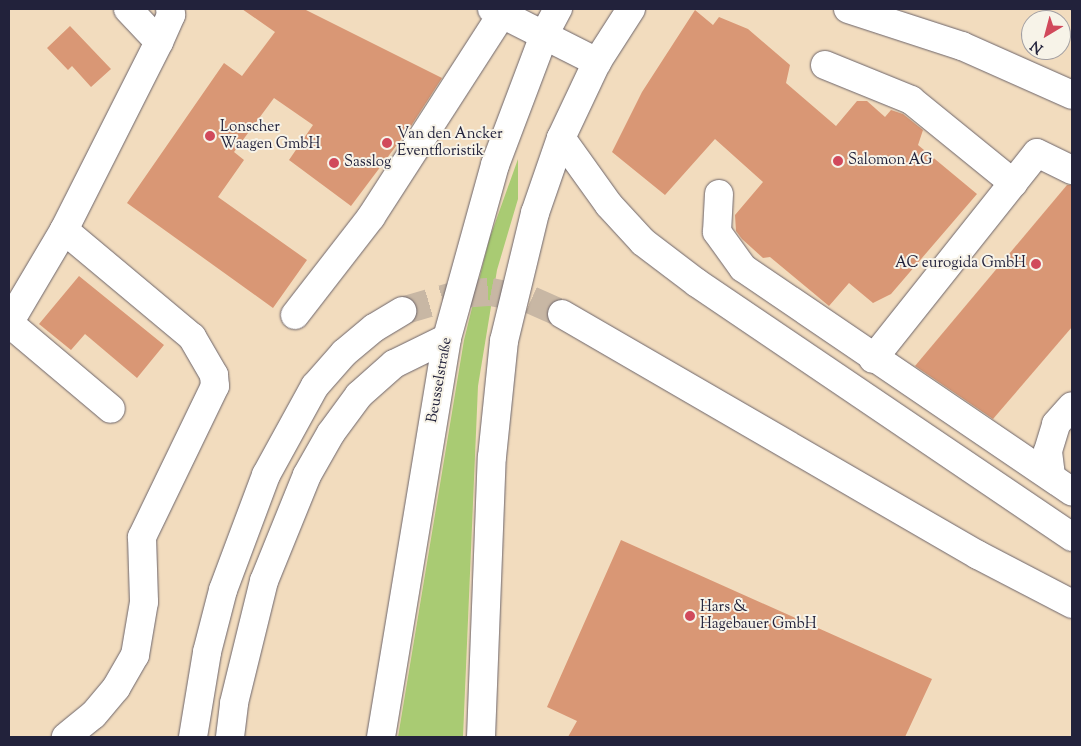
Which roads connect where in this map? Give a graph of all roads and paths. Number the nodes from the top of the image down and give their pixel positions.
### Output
1 (128, 9) edge
2 (170, 9) edge
3 (558, 9) edge
4 (631, 9) edge
5 (848, 9) edge
6 (497, 11) edge
7 (159, 28) edge
8 (544, 35) junction
9 (597, 62) junction
10 (825, 64) dead end
11 (1072, 96) edge
12 (561, 138) junction
13 (1072, 170) edge
14 (1013, 183) junction
15 (720, 194) dead end
16 (64, 230) junction
17 (402, 311) tunnel mouth
18 (562, 314) tunnel mouth
19 (295, 315) dead end
20 (9, 323) edge
21 (447, 338) junction
22 (873, 359) junction
23 (1072, 406) edge
24 (111, 409) dead end
25 (1062, 484) edge
26 (1072, 537) edge
27 (1072, 604) edge
28 (66, 737) edge
29 (193, 737) edge
30 (230, 737) edge
31 (381, 737) edge
32 (481, 737) edge

1 - 7 main road
2 - 7 main road
3 - 8 main road, Beusselstraße
4 - 9 main road
5 - 11 main road
6 - 8 main road
6 - 19 main road
7 - 16 main road
8 - 9 main road
8 - 21 main road, Beusselstraße
9 - 12 main road
10 - 14 main road
12 - 26 main road
12 - 32 main road
13 - 14 main road
14 - 22 main road
15 - 22 main road
16 - 20 main road
16 - 28 main road
17 - 29 main road
18 - 27 main road
20 - 24 main road
21 - 30 main road
21 - 31 main road, Beusselstraße
22 - 25 main road
23 - 25 main road

